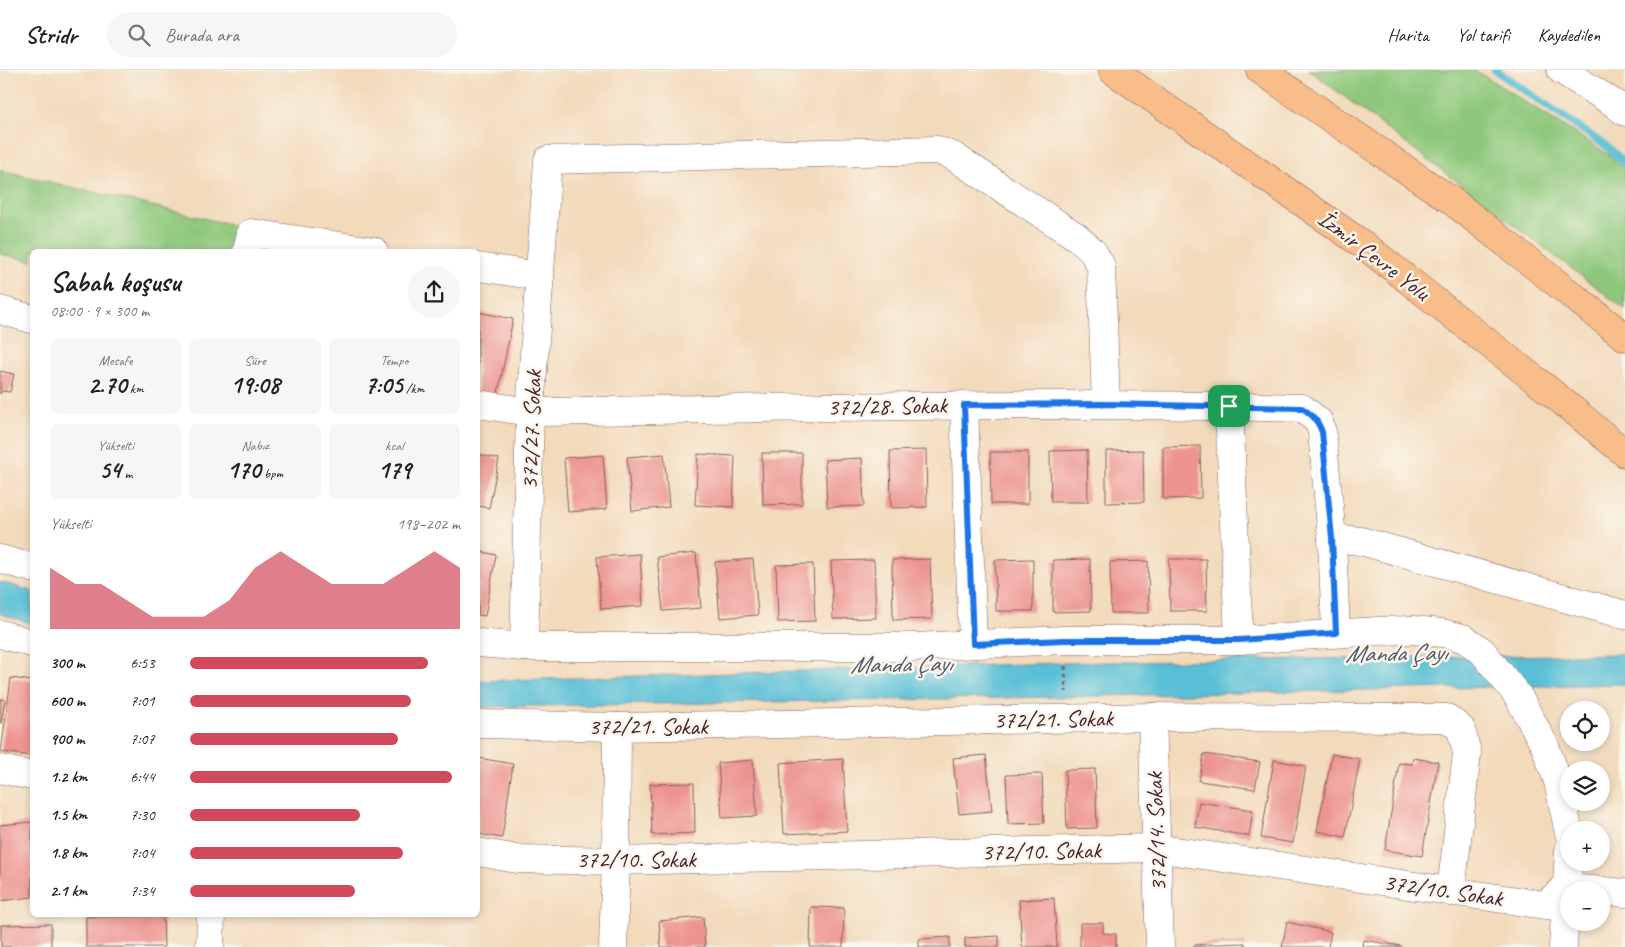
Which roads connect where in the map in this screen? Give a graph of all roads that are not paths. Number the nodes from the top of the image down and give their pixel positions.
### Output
1 (1093, 70) edge
2 (1112, 70) edge
3 (1260, 70) edge
4 (1561, 70) edge
5 (1622, 100) edge
6 (1162, 103) junction
7 (247, 249) edge
8 (360, 249) edge
9 (480, 267) edge
10 (540, 276) junction
11 (0, 310) edge
12 (30, 318) edge
13 (1625, 337) edge
14 (480, 404) edge
15 (1106, 404) junction
16 (964, 405) junction
17 (1229, 406) junction
18 (530, 412) junction
19 (1625, 454) edge
20 (1332, 538) junction
21 (0, 558) edge
22 (30, 567) edge
23 (1625, 615) edge
24 (1336, 633) junction
25 (0, 634) edge
26 (1239, 640) junction
27 (30, 642) edge
28 (480, 643) edge
29 (973, 644) junction
30 (524, 646) junction
31 (1152, 717) junction
32 (480, 724) edge
33 (617, 727) junction
34 (0, 770) edge
35 (30, 776) edge
36 (1566, 821) edge
37 (1156, 848) junction
38 (480, 852) edge
39 (616, 861) junction
40 (1451, 892) junction
41 (1610, 892) edge
42 (1625, 893) edge
43 (1560, 901) edge
44 (1610, 907) edge
45 (1625, 908) edge
46 (211, 917) edge
47 (1562, 931) edge
48 (210, 947) edge
49 (613, 947) edge
50 (1160, 947) edge
51 (1563, 947) edge

1 - 6 highway
2 - 6 highway, İzmir Çevre Yolu
3 - 13 highway
4 - 5 street
6 - 19 highway, İzmir Çevre Yolu
7 - 8 street
9 - 10 street
10 - 15 street, 372/27. Sokak
10 - 18 street, 372/27. Sokak
11 - 12 street
14 - 18 street, 372/28. Sokak
15 - 16 street, 372/28. Sokak
15 - 17 street, 372/28. Sokak
16 - 18 street, 372/28. Sokak
16 - 29 street
17 - 20 street, 372/28. Sokak
17 - 26 street
18 - 30 street, 372/27. Sokak
20 - 23 street
20 - 24 street, 372/28. Sokak
21 - 22 street
24 - 26 street
24 - 36 street
25 - 27 street
26 - 29 street
28 - 30 street
29 - 30 street
31 - 33 street, 372/21. Sokak
31 - 37 street, 372/14. Sokak
31 - 40 street, 372/21. Sokak
32 - 33 street, 372/21. Sokak
33 - 39 street
34 - 35 street
37 - 39 street, 372/10. Sokak
37 - 40 street, 372/10. Sokak
37 - 50 street, 372/14. Sokak
38 - 39 street, 372/10. Sokak
39 - 49 street
40 - 43 street, 372/10. Sokak
41 - 42 street
44 - 45 street
46 - 48 street
47 - 51 street

